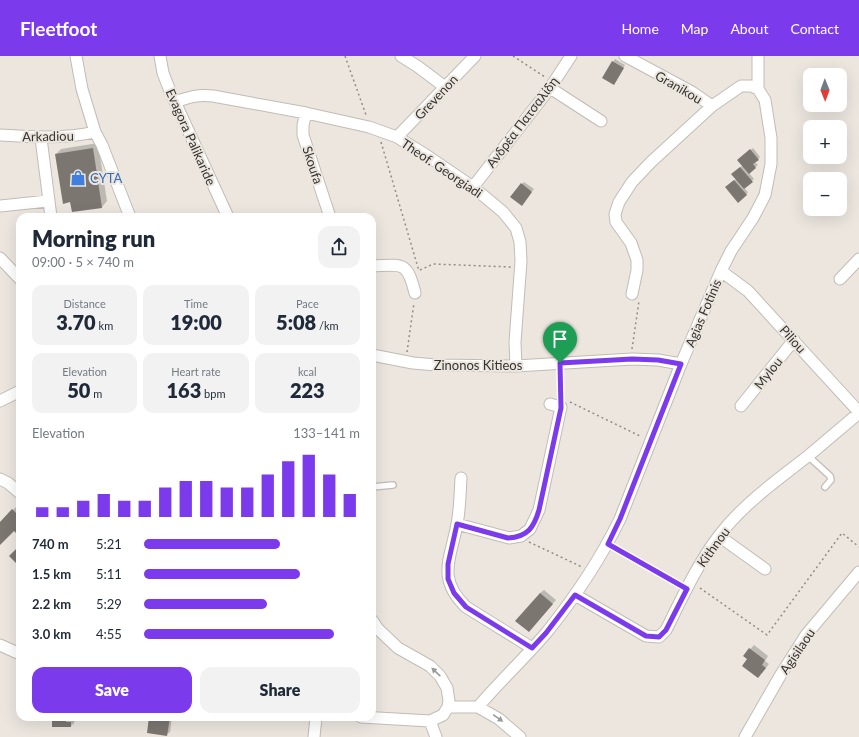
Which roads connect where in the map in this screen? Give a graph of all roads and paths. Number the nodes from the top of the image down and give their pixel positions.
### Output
1 (76, 56) edge
2 (160, 56) edge
3 (345, 56) edge
4 (401, 56) edge
5 (475, 56) edge
6 (513, 56) edge
7 (571, 56) edge
8 (625, 56) edge
9 (758, 56) edge
10 (552, 85) junction
11 (445, 87) junction
12 (758, 89) junction
13 (175, 102) junction
14 (712, 106) junction
15 (306, 113) junction
16 (601, 121) dead end
17 (373, 128) junction
18 (95, 132) junction
19 (0, 135) edge
20 (397, 137) junction
21 (41, 138) junction
22 (473, 187) junction
23 (48, 201) junction
24 (0, 206) edge
25 (50, 213) edge
26 (128, 213) edge
27 (226, 213) edge
28 (329, 213) edge
29 (0, 258) edge
30 (859, 259) edge
31 (376, 266) edge
32 (520, 267) junction
33 (4, 270) edge
34 (722, 271) junction
35 (415, 273) junction
36 (16, 276) edge
37 (840, 279) dead end
38 (415, 294) joint
39 (632, 294) joint
40 (794, 340) junction
41 (376, 355) edge
42 (630, 359) junction
43 (406, 362) junction
44 (560, 363) junction
45 (681, 364) junction
46 (516, 366) junction
47 (16, 393) edge
48 (0, 401) edge
49 (550, 404) dead end
50 (741, 406) dead end
51 (561, 408) junction
52 (859, 413) edge
53 (651, 441) junction
54 (808, 456) junction
55 (461, 478) dead end
56 (0, 479) edge
57 (393, 485) dead end
58 (376, 487) edge
59 (825, 487) dead end
60 (16, 490) edge
61 (457, 524) junction
62 (719, 536) junction
63 (519, 537) junction
64 (608, 544) junction
65 (859, 547) edge
66 (765, 570) dead end
67 (591, 572) junction
68 (859, 572) edge
69 (700, 588) dead end
70 (687, 589) junction
71 (575, 595) junction
72 (376, 626) edge
73 (0, 645) edge
74 (532, 648) junction
75 (16, 652) edge
76 (448, 707) junction
77 (478, 707) junction
78 (376, 718) edge
79 (316, 721) edge
80 (430, 721) junction
81 (314, 737) edge
82 (436, 737) edge
83 (520, 737) edge
84 (745, 737) edge

1 - 18 street
2 - 13 street, Evagora Palikaride
3 - 17 path
4 - 11 street
5 - 11 street, Grevenon
6 - 10 path
7 - 10 street, Ανδρέα Πατσαλίδη
8 - 14 street, Granikou
9 - 12 street
10 - 16 street
10 - 22 street, Ανδρέα Πατσαλίδη
11 - 20 street, Grevenon
12 - 14 street
12 - 34 street, Agias Fotinis
13 - 15 street, Theof. Georgiadi
13 - 27 street, Evagora Palikaride
14 - 39 street
15 - 17 street, Theof. Georgiadi
15 - 28 street, Skoufa
17 - 20 street, Theof. Georgiadi
17 - 35 path
18 - 21 street, Arkadiou
18 - 26 street
19 - 21 street, Arkadiou
20 - 22 street, Theof. Georgiadi
21 - 23 street
22 - 32 street, Theof. Georgiadi
23 - 24 street
23 - 25 street
29 - 33 street
30 - 37 street
31 - 35 street
32 - 35 path
32 - 46 street, Theof. Georgiadi
33 - 36 street
34 - 40 street, Piliou
34 - 45 street, Agias Fotinis
35 - 38 street
38 - 43 path
39 - 42 path
40 - 50 street, Mylou
40 - 52 street, Piliou
41 - 43 street, Zinonos Kitieos
42 - 44 street, Zinonos Kitieos
42 - 45 street, Zinonos Kitieos
43 - 46 street, Zinonos Kitieos
44 - 46 street, Zinonos Kitieos
44 - 51 path
45 - 53 street, Agias Fotinis
47 - 48 street
49 - 51 street
51 - 53 path
51 - 63 street
52 - 54 street, Kithnou
53 - 64 street, Agias Fotinis
54 - 59 lane
54 - 62 street, Kithnou
55 - 61 street
56 - 60 street
57 - 58 lane
61 - 63 street
61 - 74 street
62 - 66 street
62 - 70 street, Kithnou
63 - 67 path
64 - 67 street, Agias Fotinis
64 - 70 path
65 - 69 path
67 - 71 street, Agias Fotinis
68 - 84 street, Agisilaou
70 - 71 street, Kithnou
71 - 74 street, Agias Fotinis
76 -> 72 street
73 - 75 street
74 - 77 street, Agias Fotinis
76 - 77 street
76 - 80 street
77 -> 83 street
78 - 80 street
79 - 81 street
80 - 82 street

